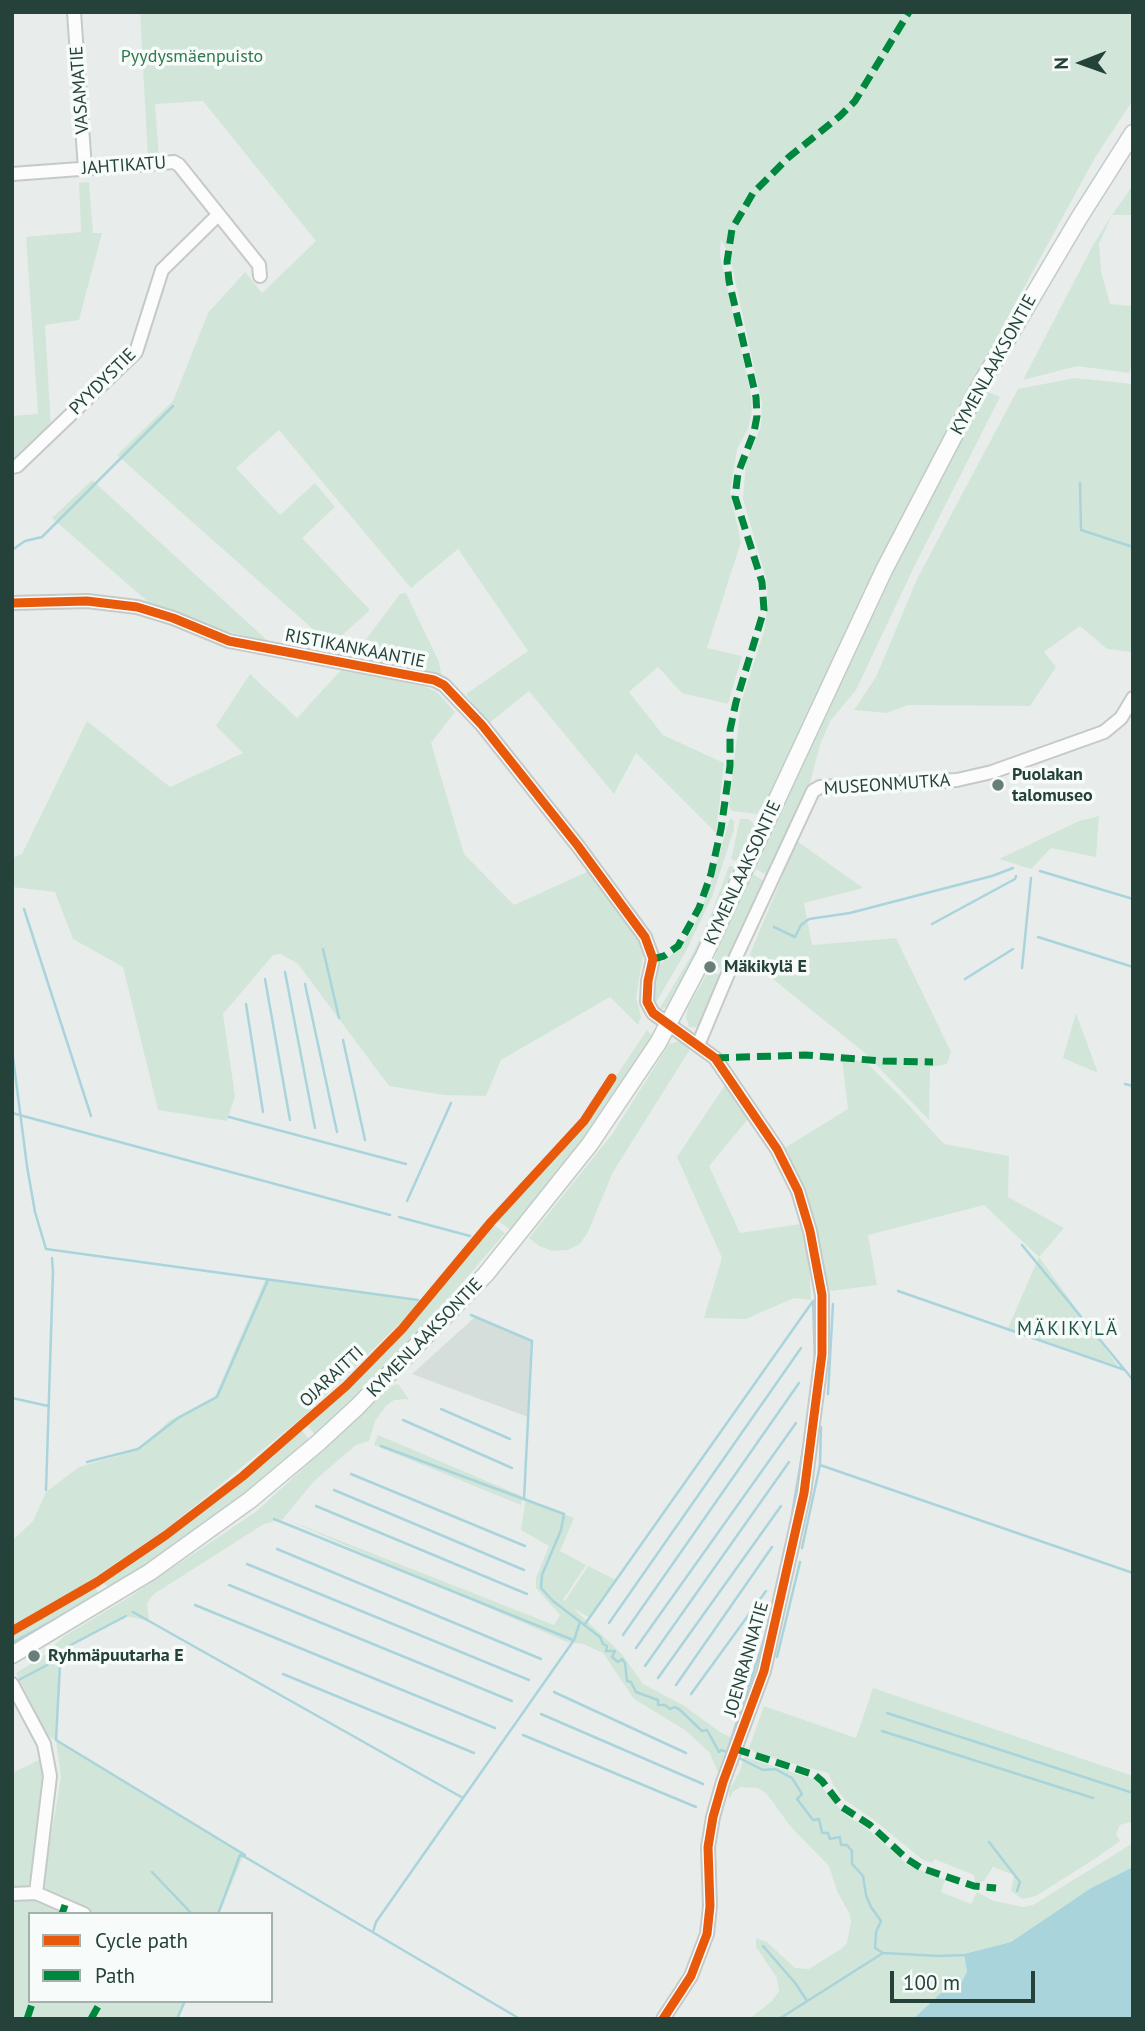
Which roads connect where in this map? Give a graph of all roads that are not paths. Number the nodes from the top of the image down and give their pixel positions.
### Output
1 (74, 12) edge
2 (1133, 133) edge
3 (85, 169) junction
4 (12, 174) edge
5 (218, 215) junction
6 (260, 276) dead end
7 (12, 467) edge
8 (12, 603) edge
9 (1133, 698) edge
10 (670, 1024) junction
11 (698, 1045) junction
12 (12, 1655) edge
13 (12, 1684) edge
14 (36, 1893) junction
15 (12, 1894) edge
16 (80, 1912) edge
17 (663, 2019) edge

1 - 3 street, VASAMATIE
2 - 10 main road, KYMENLAAKSONTIE
3 - 4 street, JAHTIKATU
3 - 5 street, JAHTIKATU
5 - 6 street, JAHTIKATU
5 - 7 street, PYYDYSTIE
8 - 10 street, RISTIKANKAANTIE
9 - 11 street, MUSEONMUTKA
10 - 11 street, JOENRANNATIE
10 - 12 main road, KYMENLAAKSONTIE
11 - 17 street, JOENRANNATIE
13 - 14 street
14 - 15 street
14 - 16 street

